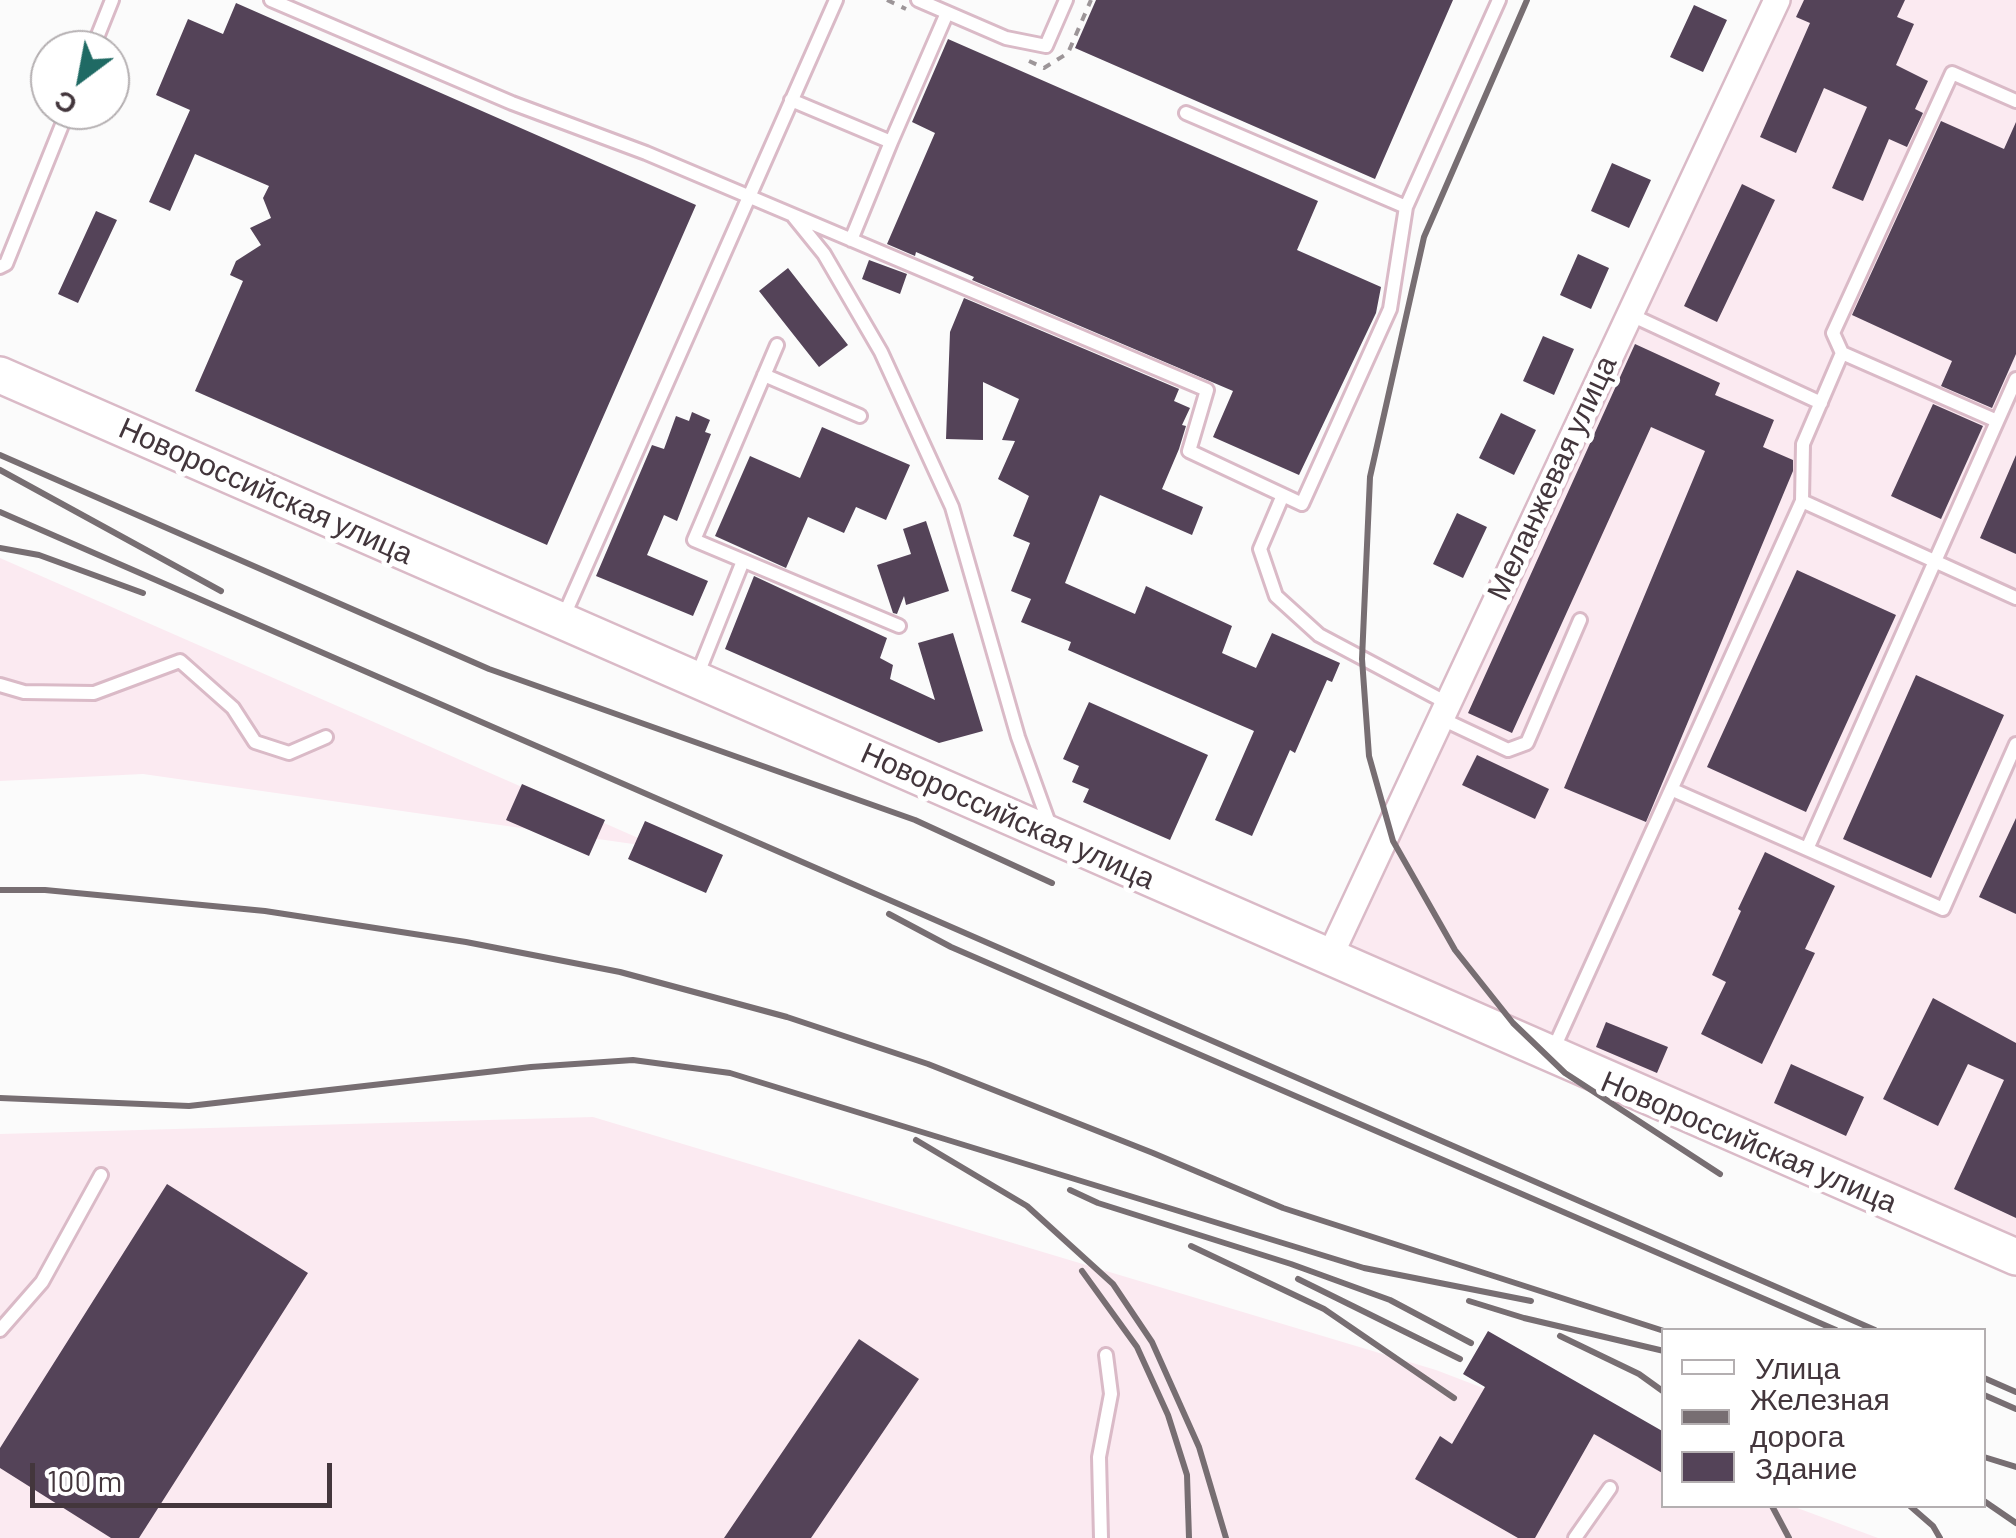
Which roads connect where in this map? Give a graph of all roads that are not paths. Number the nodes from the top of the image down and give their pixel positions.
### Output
1 (112, 0) edge
2 (271, 0) edge
3 (836, 0) edge
4 (918, 0) edge
5 (1066, 0) edge
6 (1499, 0) edge
7 (1777, 0) edge
8 (947, 13) junction
9 (100, 30) edge
10 (791, 100) junction
11 (2016, 101) edge
12 (1186, 113) dead end
13 (60, 130) edge
14 (891, 142) junction
15 (748, 197) junction
16 (1406, 207) junction
17 (792, 215) junction
18 (851, 240) junction
19 (0, 268) edge
20 (1629, 314) junction
21 (777, 345) dead end
22 (1842, 352) junction
23 (0, 374) edge
24 (764, 375) junction
25 (2016, 378) edge
26 (1821, 402) junction
27 (860, 416) dead end
28 (1997, 421) junction
29 (1283, 495) junction
30 (1802, 501) junction
31 (743, 560) junction
32 (1934, 562) junction
33 (2016, 598) edge
34 (562, 620) junction
35 (1580, 620) dead end
36 (899, 626) dead end
37 (696, 678) junction
38 (0, 685) edge
39 (1444, 710) junction
40 (326, 738) dead end
41 (2016, 744) edge
42 (1673, 790) junction
43 (1054, 836) junction
44 (1807, 849) junction
45 (1328, 958) junction
46 (1551, 1056) junction
47 (101, 1175) dead end
48 (2016, 1257) edge
49 (0, 1330) edge
50 (1106, 1355) dead end
51 (1610, 1488) dead end
52 (1101, 1538) edge
53 (1575, 1538) edge

1 - 9 lane
2 - 15 lane
3 - 10 lane
4 - 8 lane
5 - 8 lane
6 - 16 lane
7 - 20 street, Меланжевая улица
8 - 14 lane
10 - 14 lane
10 - 15 lane
11 - 22 lane
12 - 16 lane
13 - 19 lane
14 - 18 lane
15 - 17 lane
15 - 34 lane
16 - 29 lane
17 - 18 lane
17 - 43 lane
18 - 29 lane
20 - 26 lane
20 - 39 street, Меланжевая улица
21 - 24 lane
22 - 26 lane
22 - 28 lane
23 - 34 main road, Новороссийская улица
24 - 27 lane
24 - 31 lane
25 - 28 lane
26 - 30 lane
28 - 32 lane
29 - 39 lane
30 - 32 lane
30 - 42 lane
31 - 36 lane
31 - 37 lane
32 - 33 lane
32 - 44 lane
34 - 37 main road, Новороссийская улица
35 - 39 lane
37 - 43 main road, Новороссийская улица
38 - 40 lane
39 - 45 street, Меланжевая улица
41 - 44 lane
42 - 44 lane
42 - 46 lane
43 - 45 main road, Новороссийская улица
45 - 46 main road, Новороссийская улица
46 - 48 main road, Новороссийская улица
47 - 49 lane
50 - 52 lane
51 - 53 lane

